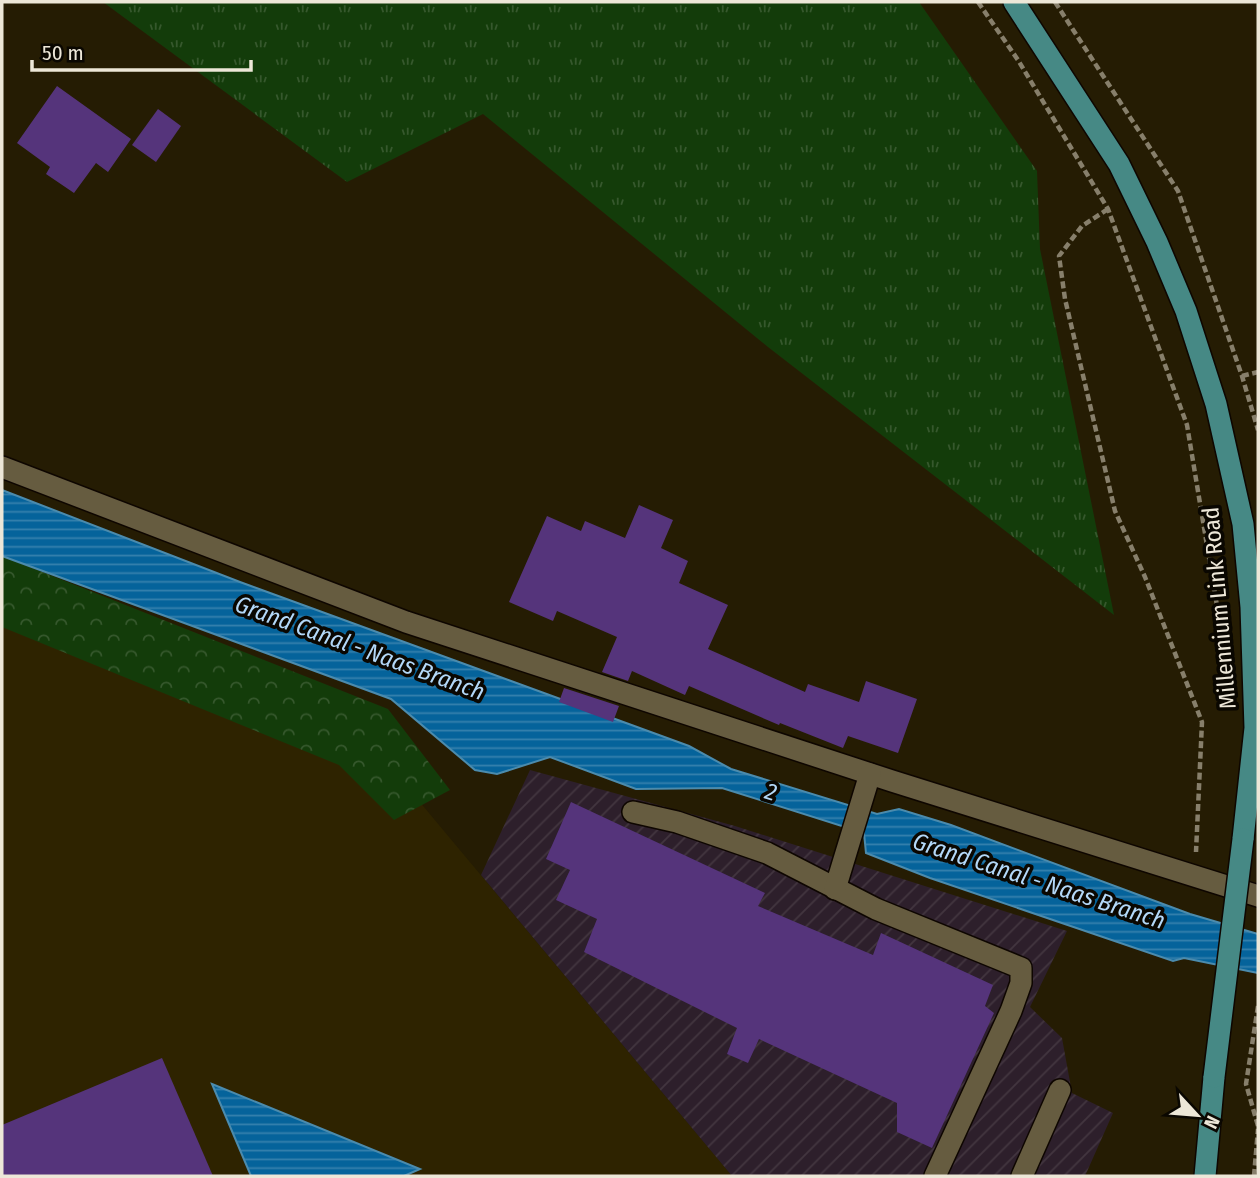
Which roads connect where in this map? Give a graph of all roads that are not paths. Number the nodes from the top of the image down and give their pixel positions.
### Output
1 (1014, 2) edge
2 (2, 467) edge
3 (870, 774) junction
4 (633, 813) dead end
5 (835, 889) junction
6 (1258, 896) edge
7 (1060, 1090) dead end
8 (935, 1176) edge
9 (1022, 1176) edge
10 (1205, 1176) edge

1 - 10 main road, Millennium Link Road, bridge
2 - 3 street
3 - 5 street
3 - 6 street
4 - 5 street
5 - 8 street
7 - 9 street

